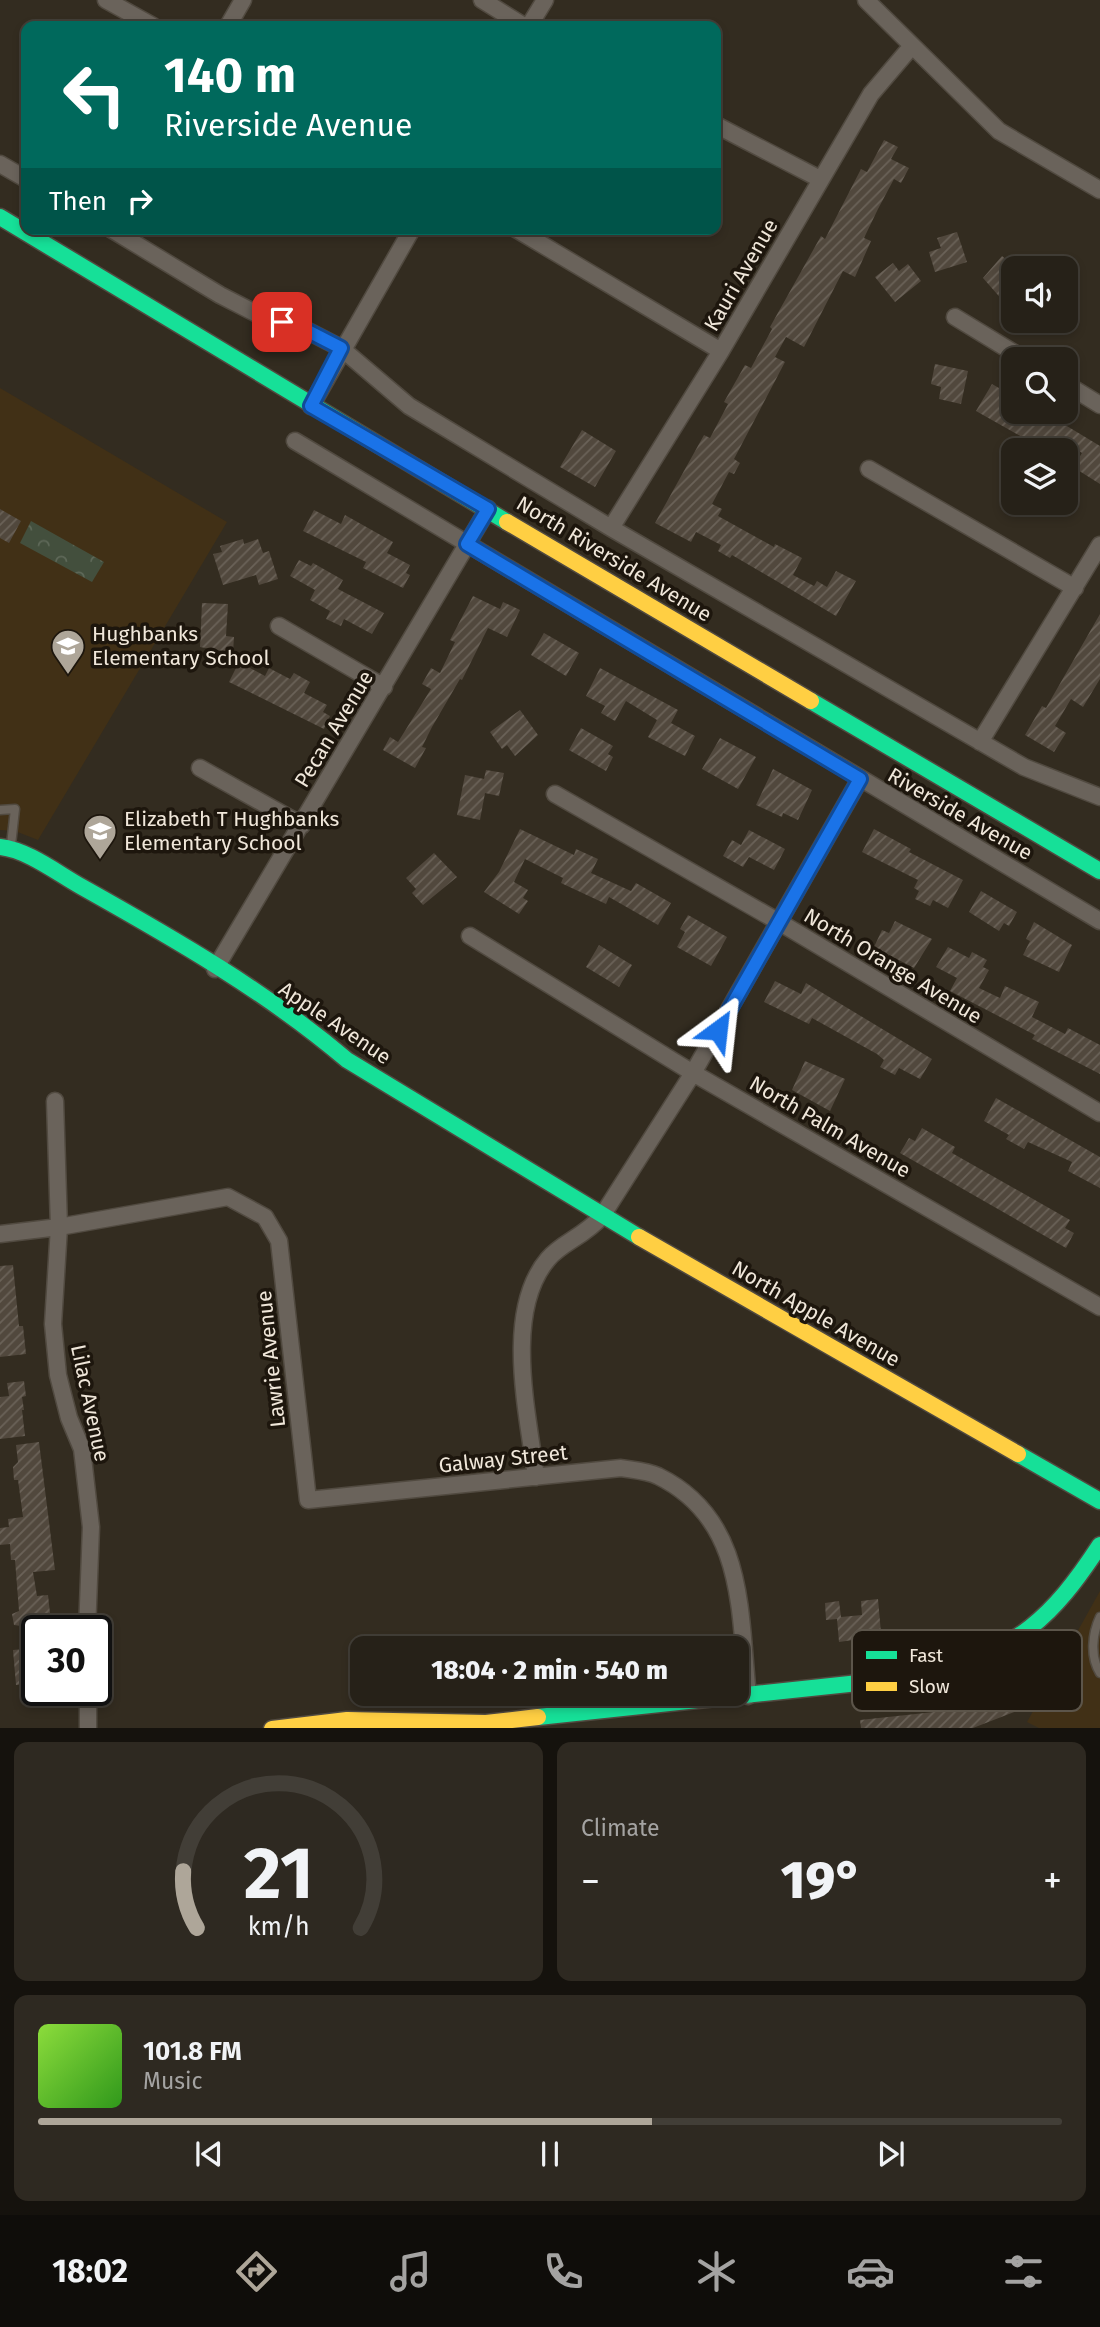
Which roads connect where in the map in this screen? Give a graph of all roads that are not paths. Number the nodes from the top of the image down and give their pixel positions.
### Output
1 (106, 0) edge
2 (243, 0) edge
3 (482, 0) edge
4 (545, 0) edge
5 (866, 0) edge
6 (144, 21) edge
7 (231, 21) edge
8 (518, 21) edge
9 (530, 21) edge
10 (911, 47) junction
11 (721, 128) edge
12 (0, 164) edge
13 (21, 176) edge
14 (820, 179) junction
15 (1100, 190) edge
16 (0, 217) edge
17 (21, 230) edge
18 (30, 235) edge
19 (121, 235) edge
20 (408, 235) edge
21 (526, 235) edge
22 (955, 317) dead end
23 (1004, 347) edge
24 (341, 348) junction
25 (721, 351) junction
26 (1078, 391) edge
27 (1100, 405) edge
28 (311, 406) junction
29 (295, 441) dead end
30 (869, 469) dead end
31 (488, 509) junction
32 (611, 528) junction
33 (467, 544) junction
34 (1100, 545) edge
35 (1075, 588) junction
36 (279, 626) dead end
37 (384, 687) junction
38 (980, 742) junction
39 (200, 768) dead end
40 (860, 779) junction
41 (555, 793) dead end
42 (1100, 797) edge
43 (0, 810) edge
44 (302, 825) junction
45 (5, 848) edge
46 (1100, 871) edge
47 (1100, 920) edge
48 (779, 922) junction
49 (470, 936) dead end
50 (215, 969) junction
51 (693, 1073) junction
52 (55, 1101) dead end
53 (1100, 1113) edge
54 (513, 1159) joint
55 (602, 1216) junction
56 (59, 1227) junction
57 (0, 1234) edge
58 (1100, 1307) edge
59 (536, 1477) junction
60 (308, 1500) joint
61 (1100, 1502) edge
62 (1100, 1545) edge
63 (87, 1615) edge
64 (1100, 1617) edge
65 (1033, 1630) edge
66 (742, 1636) edge
67 (1100, 1673) edge
68 (852, 1684) edge
69 (749, 1696) edge
70 (88, 1706) edge
71 (651, 1706) edge
72 (88, 1728) edge
73 (272, 1728) edge

1 - 6 street
2 - 7 street
3 - 8 street
4 - 9 street
5 - 10 street
10 - 14 street, Kauri Avenue
10 - 15 street
11 - 14 street
12 - 13 street
14 - 25 street, Kauri Avenue
16 - 17 street, North Riverside Avenue
18 - 28 street, North Riverside Avenue
19 - 24 street, North Riverside Avenue
20 - 24 street
21 - 25 street
22 - 23 street
24 - 28 street
24 - 32 street, North Riverside Avenue
25 - 32 street, Kauri Avenue
26 - 27 street
28 - 31 street, North Riverside Avenue
29 - 33 street, Riverside Avenue
30 - 35 street
31 - 33 street, Pecan Avenue
31 - 46 street, North Riverside Avenue
32 - 38 street, North Riverside Avenue
33 - 37 street, Pecan Avenue
33 - 40 street, Riverside Avenue
34 - 35 street
35 - 38 street
36 - 37 street
37 - 44 street, Pecan Avenue
38 - 42 street, North Riverside Avenue
39 - 44 street
40 - 47 street, Riverside Avenue
40 - 48 street
41 - 48 street, North Orange Avenue
43 - 45 lane
44 - 50 street, Pecan Avenue
45 - 50 street, Apple Avenue
48 - 51 street
48 - 53 street, North Orange Avenue
49 - 51 street, North Palm Avenue
50 - 54 street, Apple Avenue
51 - 55 street
51 - 58 street, North Palm Avenue
52 - 56 street, Lilac Avenue
54 - 55 street, North Apple Avenue
55 - 59 street
55 - 61 street, North Apple Avenue
56 - 57 street
56 - 60 street, Lawrie Avenue
56 - 63 street, Lilac Avenue
59 - 60 street, Galway Street
59 - 66 street, Galway Street
62 - 65 street
64 - 67 lane
68 - 69 street
70 - 72 street
71 - 73 street

